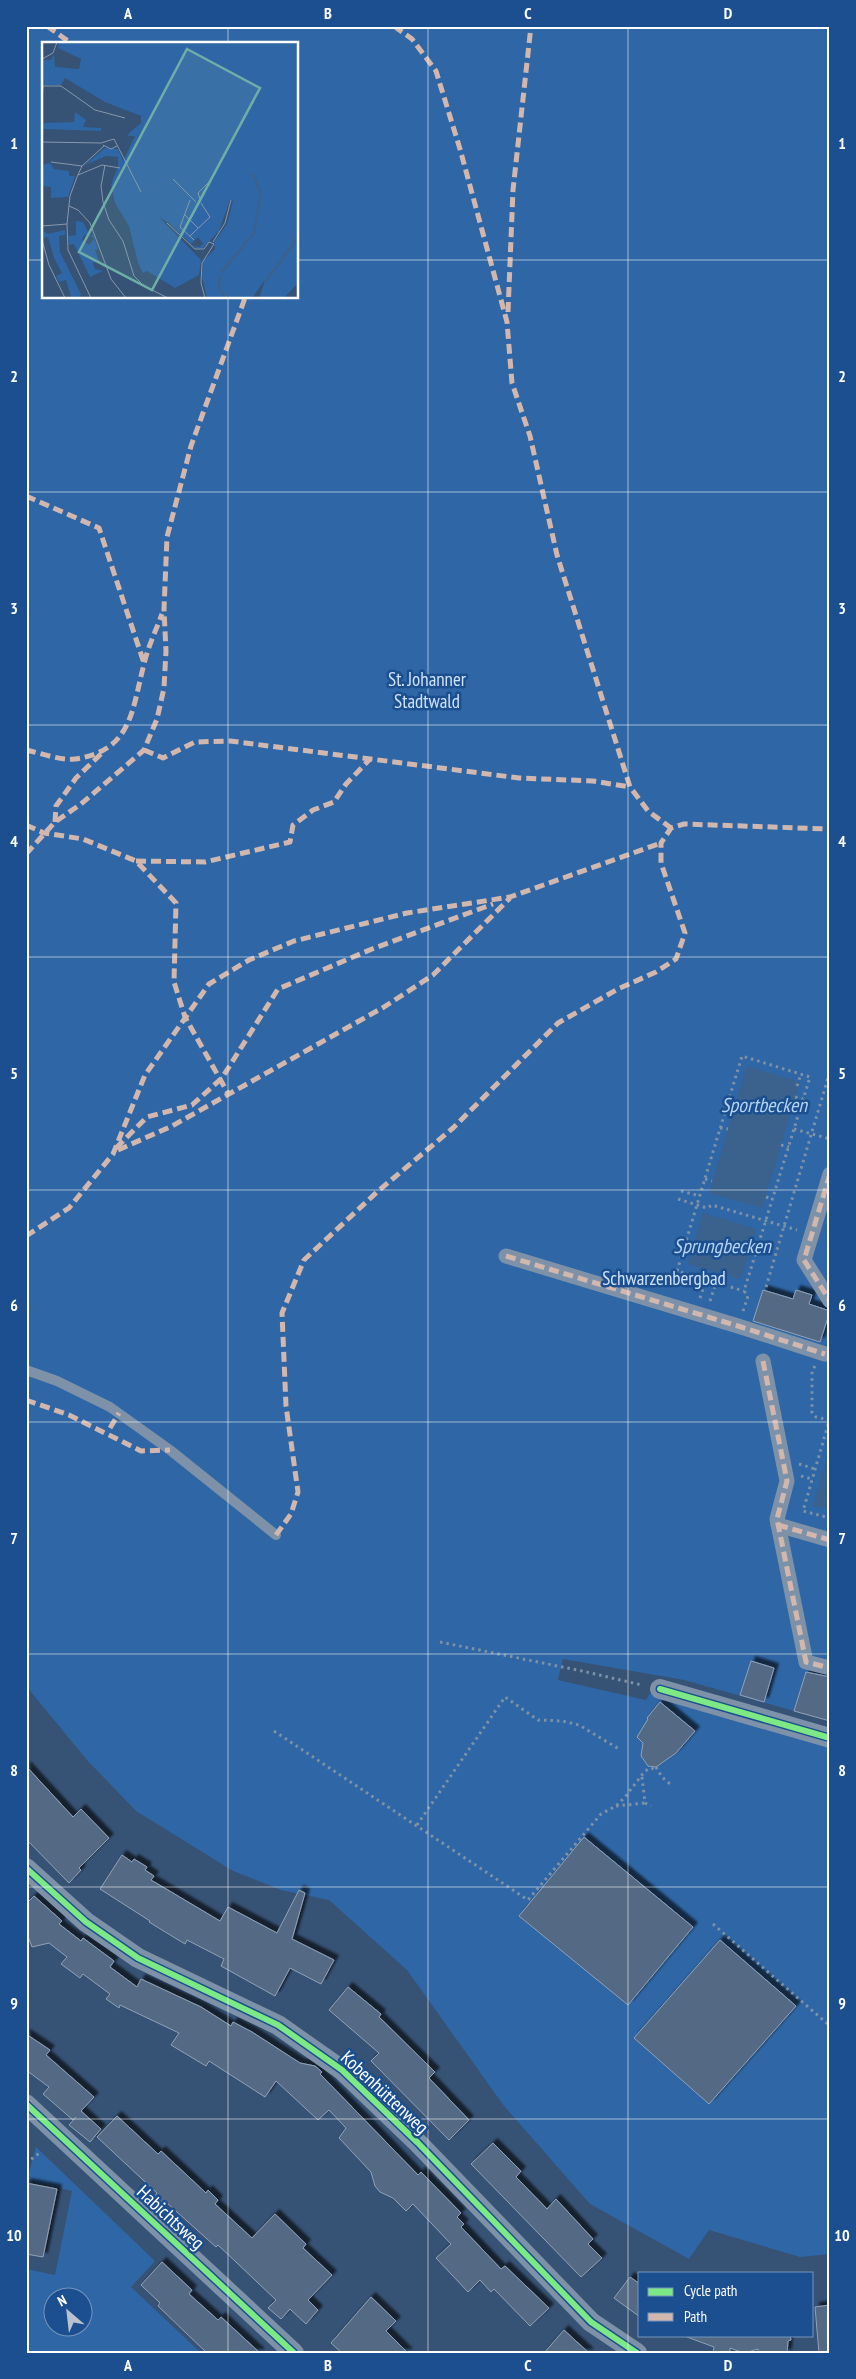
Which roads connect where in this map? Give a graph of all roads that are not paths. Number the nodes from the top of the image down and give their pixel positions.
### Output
1 (830, 1174) edge
2 (506, 1256) dead end
3 (830, 1301) edge
4 (825, 1354) road end
5 (764, 1361) dead end
6 (26, 1370) edge
7 (778, 1525) junction
8 (276, 1536) dead end
9 (830, 1540) edge
10 (830, 1668) edge
11 (660, 1690) road end
12 (830, 1738) edge
13 (26, 1868) edge
14 (26, 2104) edge
15 (294, 2353) edge
16 (637, 2353) edge

1 - 3 street
2 - 4 street
5 - 7 street
6 - 8 lane
7 - 9 street
7 - 10 street
11 - 12 street
13 - 16 street, Kobenhüttenweg
14 - 15 street, Habichtsweg

